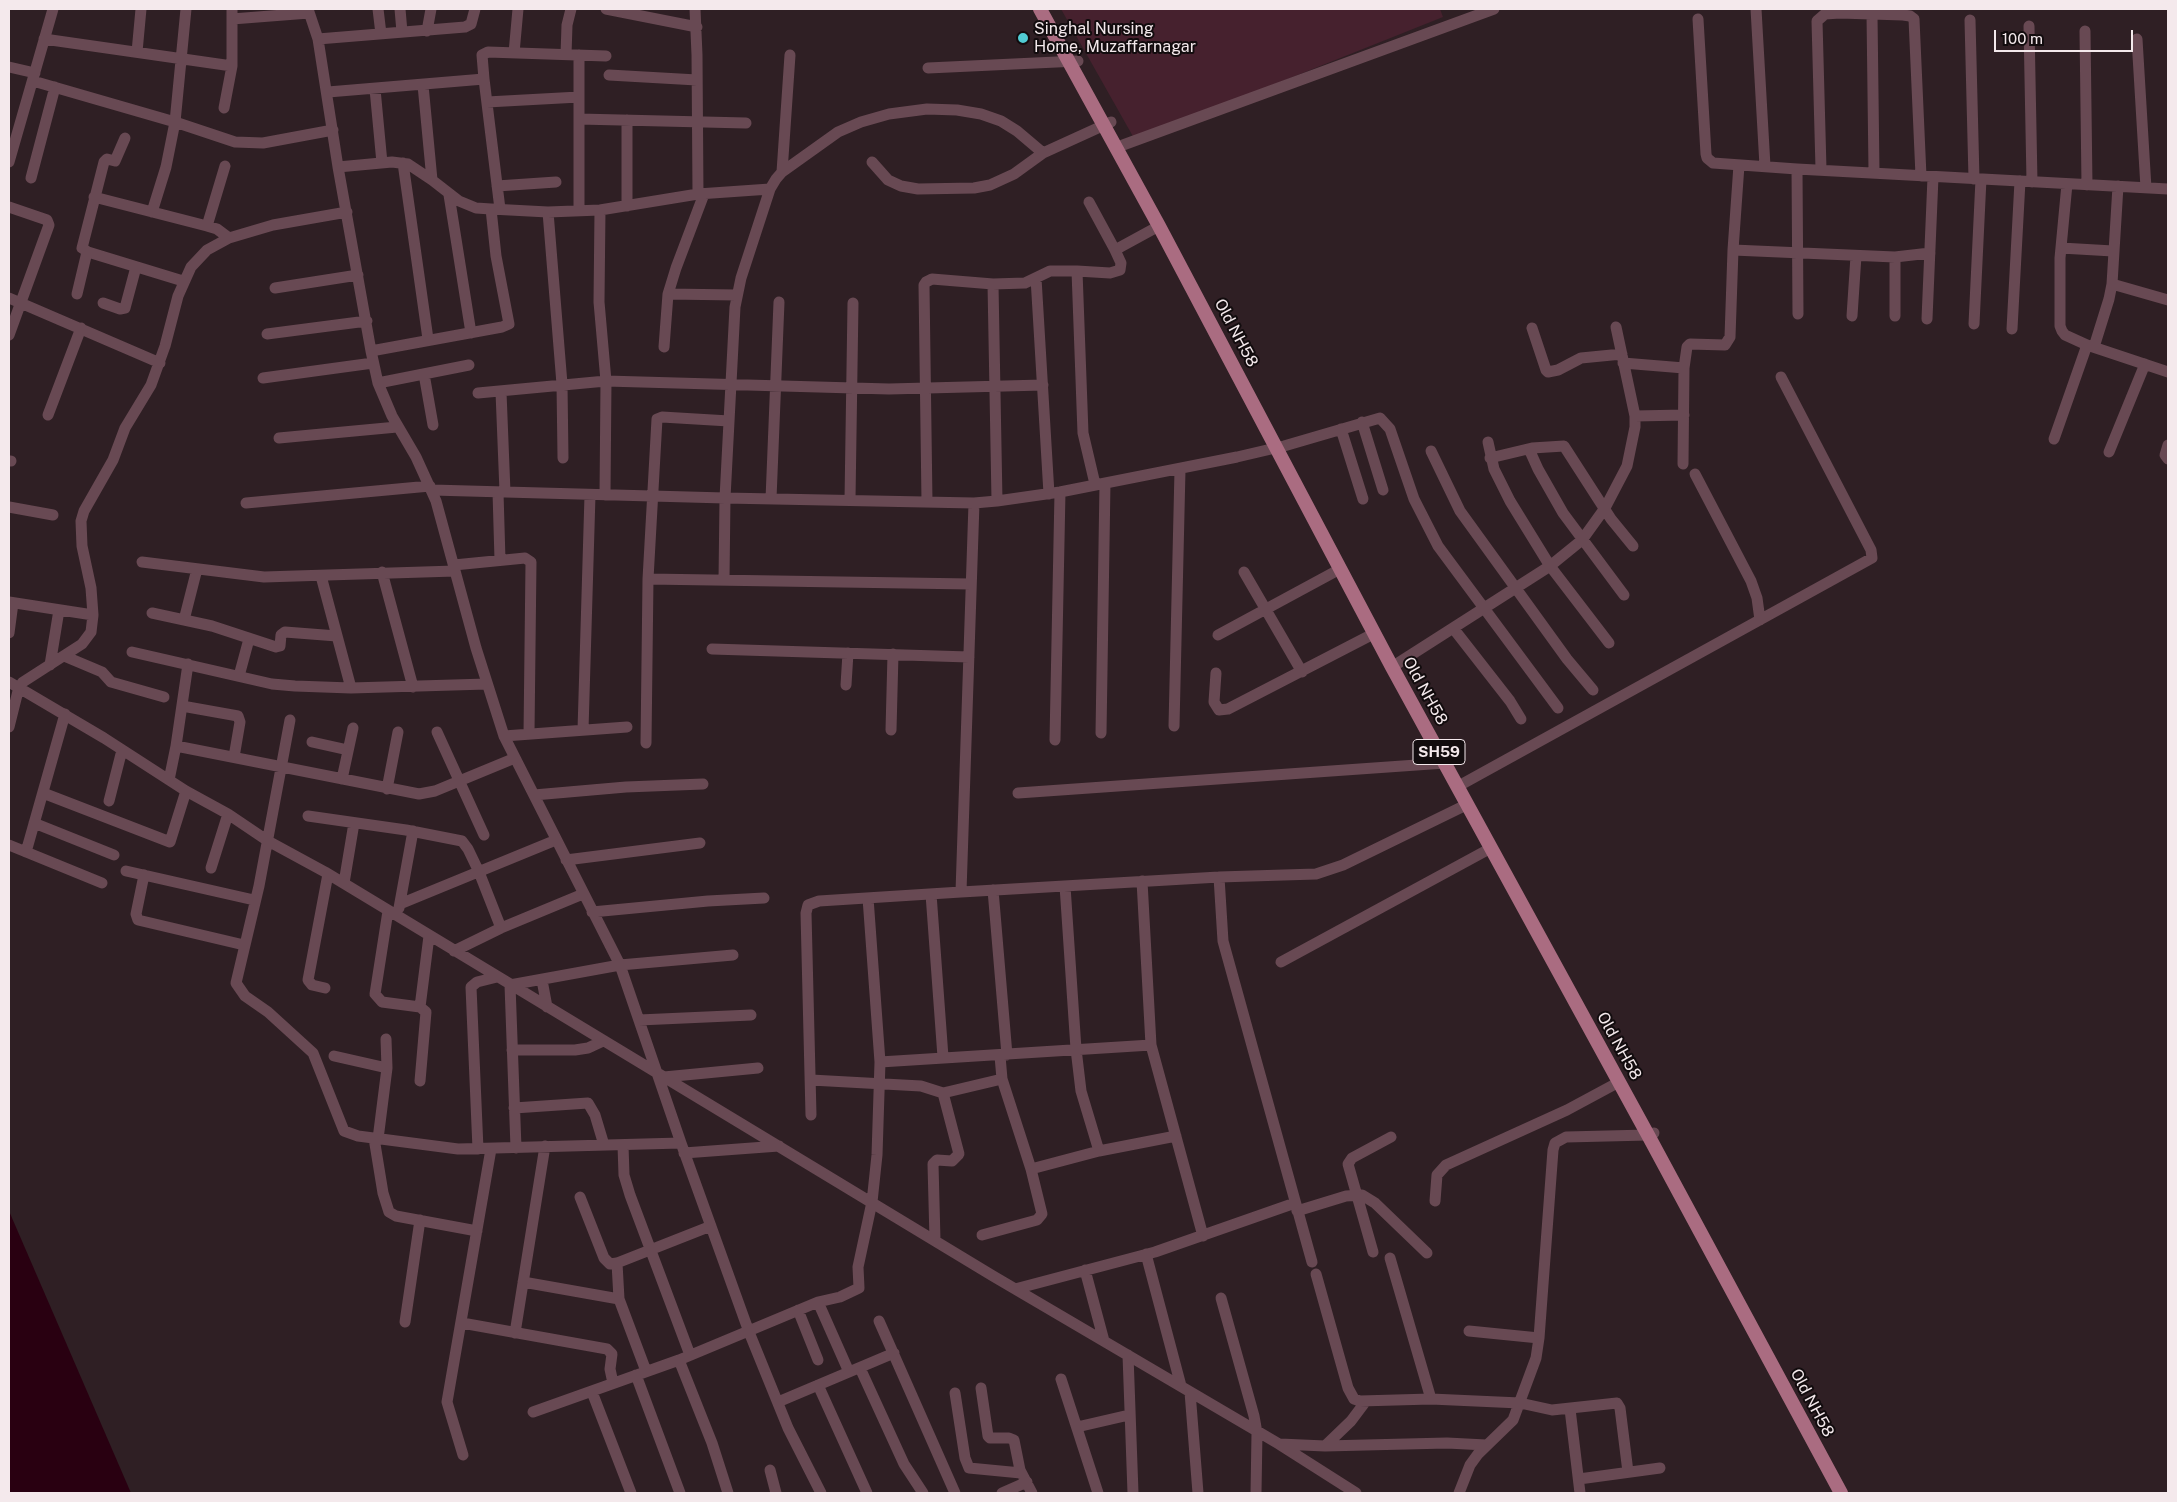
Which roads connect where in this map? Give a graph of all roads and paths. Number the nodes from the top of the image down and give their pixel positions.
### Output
1 (53, 9) edge
2 (141, 9) edge
3 (186, 9) edge
4 (378, 9) edge
5 (400, 9) edge
6 (431, 9) edge
7 (475, 9) edge
8 (518, 9) edge
9 (571, 9) edge
10 (606, 9) edge
11 (694, 9) edge
12 (1040, 9) edge
13 (1049, 9) edge
14 (1494, 9) edge
15 (1756, 9) edge
16 (309, 11) edge
17 (1840, 11) edge
18 (232, 14) edge
19 (1872, 14) junction
20 (1698, 19) dead end
21 (1970, 20) dead end
22 (2029, 26) dead end
23 (697, 27) junction
24 (427, 31) junction
25 (2085, 31) dead end
26 (402, 32) junction
27 (381, 34) junction
28 (44, 39) junction
29 (318, 39) junction
30 (2137, 39) dead end
31 (137, 52) junction
32 (514, 53) junction
33 (566, 55) junction
34 (579, 55) junction
35 (790, 55) dead end
36 (606, 56) dead end
37 (182, 59) junction
38 (1074, 61) junction
39 (232, 66) junction
40 (9, 67) edge
41 (928, 68) dead end
42 (609, 75) dead end
43 (34, 77) junction
44 (484, 80) junction
45 (697, 80) junction
46 (423, 85) junction
47 (55, 87) junction
48 (375, 88) junction
49 (328, 92) junction
50 (579, 97) junction
51 (487, 102) junction
52 (224, 108) dead end
53 (579, 119) junction
54 (627, 120) junction
55 (175, 122) junction
56 (697, 122) junction
57 (746, 123) dead end
58 (1108, 124) junction
59 (333, 130) junction
60 (125, 138) dead end
61 (1123, 145) junction
62 (1043, 153) junction
63 (10, 156) edge
64 (872, 162) dead end
65 (382, 163) junction
66 (403, 163) junction
67 (1739, 165) junction
68 (224, 166) dead end
69 (1764, 166) junction
70 (338, 167) junction
71 (1797, 169) junction
72 (1821, 170) junction
73 (782, 172) junction
74 (1874, 172) junction
75 (1921, 176) junction
76 (1933, 177) junction
77 (32, 178) dead end
78 (1977, 179) junction
79 (432, 180) junction
80 (556, 182) dead end
81 (2026, 182) junction
82 (2067, 184) junction
83 (2087, 185) junction
84 (497, 186) junction
85 (2118, 186) junction
86 (770, 188) junction
87 (2146, 188) junction
88 (2168, 189) edge
89 (701, 194) junction
90 (449, 195) junction
91 (94, 197) junction
92 (1089, 202) dead end
93 (627, 206) junction
94 (9, 207) edge
95 (495, 209) junction
96 (579, 210) junction
97 (600, 210) junction
98 (152, 212) junction
99 (346, 212) junction
100 (548, 212) junction
101 (1158, 219) junction
102 (206, 226) junction
103 (229, 238) junction
104 (2061, 248) junction
105 (1115, 250) junction
106 (1733, 250) junction
107 (2113, 251) junction
108 (87, 252) junction
109 (1798, 252) junction
110 (1930, 254) junction
111 (1856, 256) junction
112 (1895, 257) junction
113 (136, 267) junction
114 (1077, 271) junction
115 (358, 275) junction
116 (1036, 278) junction
117 (183, 281) junction
118 (993, 284) junction
119 (2112, 284) junction
120 (275, 288) dead end
121 (77, 294) dead end
122 (668, 294) junction
123 (736, 295) junction
124 (9, 298) edge
125 (2168, 300) edge
126 (103, 302) dead end
127 (779, 302) dead end
128 (21, 303) junction
129 (853, 304) dead end
130 (1798, 314) dead end
131 (1852, 316) dead end
132 (1895, 316) dead end
133 (1927, 319) dead end
134 (366, 321) junction
135 (1974, 324) dead end
136 (1616, 327) dead end
137 (80, 328) junction
138 (1532, 328) dead end
139 (2012, 329) dead end
140 (471, 333) junction
141 (267, 334) dead end
142 (9, 335) edge
143 (428, 340) junction
144 (2090, 346) junction
145 (664, 348) dead end
146 (370, 351) junction
147 (1623, 359) junction
148 (160, 363) junction
149 (373, 363) junction
150 (2145, 364) junction
151 (469, 366) dead end
152 (1684, 368) junction
153 (2168, 372) edge
154 (424, 374) junction
155 (1780, 377) dead end
156 (263, 378) dead end
157 (606, 381) junction
158 (378, 383) junction
159 (562, 384) junction
160 (731, 384) junction
161 (1043, 385) junction
162 (995, 386) junction
163 (776, 387) junction
164 (850, 387) junction
165 (926, 389) junction
166 (501, 392) junction
167 (478, 393) dead end
168 (48, 415) dead end
169 (1684, 415) junction
170 (1635, 416) junction
171 (729, 420) junction
172 (1362, 422) junction
173 (432, 425) dead end
174 (397, 428) junction
175 (1341, 429) junction
176 (278, 438) dead end
177 (2054, 439) dead end
178 (1488, 442) dead end
179 (2168, 445) edge
180 (1280, 447) junction
181 (1529, 449) junction
182 (1431, 451) dead end
183 (2109, 452) dead end
184 (563, 458) dead end
185 (1490, 458) junction
186 (2168, 459) edge
187 (1683, 464) dead end
188 (1180, 470) junction
189 (1695, 474) dead end
190 (1100, 484) junction
191 (431, 488) junction
192 (1383, 490) dead end
193 (501, 492) junction
194 (1054, 493) junction
195 (590, 495) junction
196 (605, 495) junction
197 (653, 496) junction
198 (725, 498) junction
199 (771, 499) junction
200 (1363, 499) dead end
201 (850, 500) junction
202 (927, 502) junction
203 (997, 502) junction
204 (246, 503) dead end
205 (974, 503) junction
206 (9, 507) edge
207 (1605, 508) junction
208 (53, 515) dead end
209 (1582, 540) junction
210 (1633, 546) dead end
211 (500, 560) junction
212 (142, 562) dead end
213 (1550, 566) junction
214 (454, 568) junction
215 (196, 569) junction
216 (1340, 569) junction
217 (382, 572) junction
218 (1244, 572) dead end
219 (321, 576) junction
220 (648, 579) junction
221 (724, 580) junction
222 (971, 584) junction
223 (1516, 588) junction
224 (1624, 594) dead end
225 (11, 602) edge
226 (1484, 608) junction
227 (59, 610) junction
228 (1265, 610) junction
229 (152, 613) dead end
230 (93, 615) junction
231 (184, 620) junction
232 (1760, 620) junction
233 (1453, 628) junction
234 (9, 633) edge
235 (1376, 633) junction
236 (1218, 635) dead end
237 (337, 636) junction
238 (249, 639) junction
239 (1609, 642) dead end
240 (712, 649) dead end
241 (132, 652) dead end
242 (848, 653) junction
243 (893, 654) junction
244 (64, 656) junction
245 (968, 657) junction
246 (188, 664) junction
247 (50, 665) junction
248 (1395, 665) junction
249 (1302, 672) junction
250 (1216, 673) dead end
251 (239, 676) junction
252 (14, 684) edge
253 (487, 684) junction
254 (846, 685) dead end
255 (413, 687) junction
256 (351, 688) junction
257 (1593, 690) dead end
258 (164, 697) dead end
259 (182, 706) junction
260 (1558, 708) dead end
261 (65, 714) junction
262 (1521, 719) dead end
263 (290, 720) dead end
264 (1174, 726) dead end
265 (9, 727) edge
266 (627, 727) dead end
267 (353, 728) dead end
268 (583, 730) junction
269 (891, 730) dead end
270 (398, 732) dead end
271 (437, 732) dead end
272 (1101, 733) dead end
273 (529, 734) junction
274 (504, 736) junction
275 (1056, 740) dead end
276 (312, 742) dead end
277 (646, 743) dead end
278 (176, 746) junction
279 (122, 750) junction
280 (348, 750) junction
281 (234, 757) junction
282 (514, 758) junction
283 (1445, 763) junction
284 (280, 766) junction
285 (342, 779) junction
286 (169, 780) junction
287 (459, 780) junction
288 (1464, 783) junction
289 (703, 784) dead end
290 (387, 789) junction
291 (186, 791) junction
292 (43, 793) junction
293 (1018, 793) dead end
294 (534, 795) junction
295 (109, 801) dead end
296 (1468, 804) junction
297 (228, 814) junction
298 (308, 816) dead end
299 (34, 823) junction
300 (354, 823) junction
301 (413, 831) junction
302 (484, 835) dead end
303 (556, 840) junction
304 (268, 841) junction
305 (700, 843) dead end
306 (9, 845) edge
307 (1492, 848) junction
308 (26, 852) junction
309 (114, 855) dead end
310 (566, 860) junction
311 (211, 868) dead end
312 (126, 871) dead end
313 (479, 872) junction
314 (328, 874) junction
315 (144, 875) junction
316 (1219, 877) junction
317 (1142, 882) junction
318 (102, 883) dead end
319 (344, 883) junction
320 (1065, 886) junction
321 (993, 890) junction
322 (961, 892) junction
323 (583, 894) junction
324 (931, 894) junction
325 (764, 898) dead end
326 (868, 898) junction
327 (254, 900) junction
328 (400, 904) junction
329 (592, 912) junction
330 (393, 914) junction
331 (501, 928) junction
332 (429, 936) junction
333 (244, 945) junction
334 (454, 951) junction
335 (733, 955) dead end
336 (1281, 962) dead end
337 (620, 965) junction
338 (497, 977) junction
339 (542, 980) junction
340 (510, 985) junction
341 (325, 988) dead end
342 (420, 1007) junction
343 (547, 1007) junction
344 (751, 1015) dead end
345 (640, 1020) junction
346 (386, 1039) dead end
347 (603, 1041) junction
348 (1151, 1045) junction
349 (1076, 1049) junction
350 (512, 1050) junction
351 (1004, 1055) junction
352 (334, 1056) dead end
353 (943, 1057) junction
354 (880, 1062) junction
355 (387, 1068) junction
356 (758, 1068) dead end
357 (660, 1075) junction
358 (1002, 1079) junction
359 (811, 1080) junction
360 (420, 1081) dead end
361 (1619, 1082) junction
362 (879, 1083) junction
363 (943, 1093) junction
364 (514, 1108) junction
365 (810, 1115) dead end
366 (1651, 1134) junction
367 (1176, 1136) junction
368 (376, 1138) junction
369 (1392, 1138) dead end
370 (623, 1145) junction
371 (545, 1146) junction
372 (604, 1146) junction
373 (779, 1146) junction
374 (516, 1148) junction
375 (683, 1148) junction
376 (478, 1149) junction
377 (491, 1149) junction
378 (1099, 1152) junction
379 (1031, 1169) junction
380 (1357, 1195) junction
381 (580, 1196) dead end
382 (1435, 1201) dead end
383 (872, 1202) junction
384 (1296, 1207) junction
385 (420, 1220) junction
386 (711, 1226) junction
387 (477, 1230) junction
388 (982, 1235) dead end
389 (1203, 1236) junction
390 (936, 1240) junction
391 (652, 1250) junction
392 (1373, 1252) dead end
393 (1427, 1253) dead end
394 (1146, 1254) junction
395 (1390, 1258) dead end
396 (1312, 1262) dead end
397 (617, 1263) junction
398 (1085, 1270) junction
399 (1316, 1274) dead end
400 (523, 1282) junction
401 (1015, 1289) junction
402 (1221, 1298) dead end
403 (619, 1299) junction
404 (818, 1302) junction
405 (798, 1310) junction
406 (880, 1321) dead end
407 (405, 1322) dead end
408 (462, 1323) junction
409 (1469, 1330) dead end
410 (749, 1332) junction
411 (515, 1334) junction
412 (1539, 1338) junction
413 (1104, 1341) junction
414 (894, 1353) junction
415 (690, 1355) junction
416 (1128, 1355) junction
417 (679, 1360) junction
418 (818, 1360) dead end
419 (855, 1370) junction
420 (641, 1373) junction
421 (1061, 1379) dead end
422 (613, 1383) junction
423 (818, 1385) junction
424 (981, 1388) dead end
425 (1186, 1389) junction
426 (592, 1392) junction
427 (955, 1393) dead end
428 (1430, 1399) junction
429 (1366, 1401) junction
430 (778, 1402) junction
431 (1520, 1403) junction
432 (1570, 1409) junction
433 (533, 1412) dead end
434 (1129, 1415) junction
435 (1077, 1427) junction
436 (1257, 1433) junction
437 (1279, 1444) junction
438 (1486, 1445) junction
439 (1325, 1446) junction
440 (464, 1455) dead end
441 (1660, 1468) dead end
442 (770, 1470) dead end
443 (1628, 1472) junction
444 (1024, 1478) junction
445 (1579, 1479) junction
446 (631, 1493) edge
447 (680, 1493) edge
448 (728, 1493) edge
449 (776, 1493) edge
450 (821, 1493) edge
451 (867, 1493) edge
452 (922, 1493) edge
453 (955, 1493) edge
454 (1002, 1493) edge
455 (1032, 1493) edge
456 (1098, 1493) edge
457 (1133, 1493) edge
458 (1198, 1493) edge
459 (1256, 1493) edge
460 (1356, 1493) edge
461 (1459, 1493) edge
462 (1580, 1493) edge
463 (1840, 1493) edge
464 (1848, 1493) edge

1 - 28 street
2 - 31 street
3 - 37 street
4 - 27 street
5 - 26 street
6 - 24 street
7 - 24 street
8 - 32 street
9 - 33 street
10 - 23 street
11 - 23 street
12 - 38 main road, Old NH58 / SH59
13 - 38 main road, Old NH58 / SH59
14 - 61 street
15 - 69 street
16 - 18 street
16 - 29 street
17 - 19 street
17 - 72 street
18 - 39 street
19 - 74 street
19 - 75 street
20 - 67 street
21 - 78 street
22 - 81 street
23 - 45 street
24 - 26 street
25 - 83 street
26 - 27 street
27 - 29 street
28 - 31 street
28 - 43 street
29 - 49 street
30 - 87 street
31 - 37 street
32 - 33 street
32 - 44 street
33 - 34 street
34 - 36 street
34 - 50 street
35 - 73 street
37 - 39 street
37 - 55 street
38 - 41 street
38 - 58 main road, Old NH58 / SH59
39 - 52 street
40 - 43 street
42 - 45 street
43 - 47 street
43 - 63 street
44 - 46 street
44 - 51 street
45 - 56 street
46 - 48 street
46 - 79 street
47 - 55 street
47 - 77 street
48 - 49 street
48 - 65 street
49 - 59 street
50 - 51 street
50 - 53 street
51 - 84 street
53 - 54 street
53 - 96 street
54 - 56 street
54 - 93 street
55 - 59 street
55 - 98 street
56 - 57 street
56 - 89 street
58 - 61 main road, Old NH58 / SH59
58 - 62 street
58 - 101 main road, Old NH58 / SH59
59 - 70 street
60 - 91 street
61 - 101 main road, Old NH58 / SH59
62 - 64 street
62 - 73 street
65 - 66 street
65 - 70 street
66 - 79 street
66 - 143 street
67 - 69 street
67 - 106 street
68 - 102 street
69 - 71 street
70 - 99 street
71 - 72 street
71 - 109 street
72 - 74 street
73 - 86 street
74 - 75 street
75 - 76 street
76 - 78 street
76 - 110 street
78 - 81 street
78 - 135 street
79 - 90 street
80 - 84 street
81 - 82 street
81 - 139 street
82 - 83 street
82 - 104 street
83 - 85 street
84 - 95 street
85 - 87 street
85 - 107 street
86 - 89 street
86 - 123 street
87 - 88 street
89 - 93 street
89 - 122 street
90 - 95 street
90 - 140 street
91 - 98 street
91 - 108 street
92 - 105 street
93 - 97 street
94 - 128 street
95 - 100 street
95 - 140 street
96 - 97 street
96 - 100 street
97 - 157 street
98 - 102 street
99 - 103 street
99 - 115 street
100 - 159 street
101 - 105 street
101 - 180 main road, Old NH58 / SH59
102 - 103 street
103 - 117 street
104 - 107 street
104 - 144 street
105 - 114 street
106 - 109 street
106 - 152 street
107 - 119 street
108 - 113 street
108 - 121 street
109 - 111 street
109 - 130 street
110 - 112 street
110 - 133 street
111 - 112 street
111 - 131 street
112 - 132 street
113 - 117 street
113 - 126 street
114 - 116 street
114 - 190 street
115 - 120 street
115 - 134 street
116 - 118 street
116 - 161 street
117 - 148 street
118 - 162 street
118 - 165 street
119 - 125 street
119 - 144 street
122 - 123 street
122 - 145 street
123 - 160 street
124 - 128 street
127 - 163 street
128 - 137 street
128 - 142 street
129 - 164 street
134 - 141 street
134 - 146 street
136 - 147 street
137 - 148 street
137 - 168 street
138 - 147 street
140 - 143 street
143 - 146 street
144 - 150 street
144 - 177 street
146 - 149 street
147 - 152 street
147 - 170 street
148 - 230 street
149 - 156 street
149 - 158 street
150 - 153 street
150 - 183 street
151 - 154 street
152 - 169 street
154 - 158 street
154 - 173 street
155 - 232 street
157 - 159 street
157 - 160 street
157 - 196 street
158 - 174 street
159 - 166 street
159 - 184 street
160 - 163 street
160 - 171 street
161 - 162 street
161 - 194 street
162 - 165 street
162 - 203 street
163 - 164 street
163 - 199 street
164 - 165 street
164 - 201 street
165 - 202 street
166 - 167 street
166 - 193 street
169 - 170 street
169 - 187 street
170 - 207 street
171 - 197 street
171 - 198 street
172 - 175 street
172 - 192 street
172 - 226 street
174 - 176 street
174 - 191 street
175 - 180 street
175 - 200 street
178 - 185 street
179 - 186 street
180 - 188 street
180 - 216 main road, Old NH58 / SH59
180 - 248 main road, Old NH58 / SH59
181 - 185 street
181 - 207 street
181 - 209 street
182 - 223 street
185 - 213 street
188 - 190 street
188 - 264 street
189 - 232 street
190 - 194 street
190 - 272 street
191 - 193 street
191 - 204 street
191 - 214 street
193 - 195 street
193 - 211 street
194 - 203 street
194 - 275 street
195 - 196 street
195 - 268 street
196 - 197 street
197 - 198 street
197 - 220 street
198 - 199 street
198 - 221 street
199 - 201 street
201 - 202 street
202 - 205 street
203 - 205 street
205 - 222 street
206 - 208 street
207 - 209 street
207 - 210 street
209 - 213 street
209 - 224 street
211 - 214 street
211 - 273 street
212 - 215 street
213 - 223 street
213 - 239 street
214 - 217 street
214 - 253 street
215 - 219 street
215 - 231 street
216 - 228 street
216 - 235 main road, Old NH58 / SH59
217 - 219 street
217 - 255 street
218 - 228 street
219 - 237 street
220 - 221 street
220 - 277 street
221 - 222 street
222 - 245 street
223 - 226 street
223 - 257 street
225 - 227 street
225 - 234 street
226 - 233 street
226 - 260 street
227 - 230 street
227 - 247 street
228 - 236 street
228 - 249 street
229 - 231 street
230 - 244 street
231 - 238 street
232 - 288 street
233 - 248 street
233 - 262 street
235 - 248 main road, Old NH58 / SH59
235 - 249 street
237 - 238 street
237 - 256 street
238 - 251 street
240 - 242 street
241 - 246 street
242 - 243 street
242 - 254 street
243 - 245 street
243 - 269 street
244 - 247 street
244 - 258 street
245 - 322 street
246 - 251 street
246 - 259 street
247 - 252 street
248 - 283 main road, Old NH58 / SH59
248 - 288 main road, Old NH58 / SH59
249 - 250 street
251 - 256 street
252 - 261 street
252 - 265 street
253 - 255 street
253 - 274 street
255 - 256 street
259 - 278 street
259 - 281 street
261 - 279 street
261 - 292 street
263 - 284 street
266 - 268 street
267 - 280 street
268 - 273 street
270 - 290 street
271 - 287 street
273 - 274 street
274 - 282 street
276 - 280 street
278 - 281 street
278 - 286 street
279 - 286 street
279 - 295 street
280 - 285 street
281 - 284 street
282 - 287 street
282 - 294 street
283 - 293 street
283 - 296 main road, Old NH58 / SH59
284 - 285 street
284 - 304 street
285 - 290 street
286 - 291 street
287 - 290 street
287 - 302 street
288 - 366 main road, Old NH58 / SH59
289 - 294 street
291 - 292 street
291 - 297 street
292 - 299 street
294 - 303 street
296 - 307 main road, Old NH58 / SH59
296 - 316 street
297 - 304 street
297 - 311 street
298 - 300 street
299 - 308 street
299 - 309 street
300 - 301 street
300 - 319 street
301 - 313 street
301 - 328 street
303 - 310 street
303 - 313 street
304 - 314 street
304 - 327 street
305 - 310 street
306 - 308 street
307 - 336 street
307 - 361 main road, Old NH58 / SH59
308 - 318 street
310 - 323 street
312 - 315 street
313 - 328 street
313 - 331 street
314 - 319 street
314 - 341 street
315 - 327 street
315 - 333 street
316 - 317 street
316 - 384 street
317 - 320 street
317 - 348 street
319 - 330 street
320 - 321 street
320 - 349 street
321 - 322 street
321 - 351 street
322 - 324 street
323 - 329 street
323 - 331 street
324 - 326 street
324 - 353 street
325 - 329 street
326 - 354 street
326 - 359 street
327 - 333 street
328 - 330 street
329 - 337 street
330 - 332 street
330 - 342 street
331 - 334 street
332 - 334 street
332 - 342 street
333 - 368 street
334 - 338 street
335 - 337 street
337 - 339 street
337 - 345 street
338 - 340 street
338 - 376 street
339 - 340 street
339 - 343 street
340 - 343 street
340 - 350 street
342 - 360 street
343 - 347 street
344 - 345 street
345 - 357 street
346 - 355 street
347 - 350 street
347 - 357 street
348 - 349 street
348 - 367 street
349 - 351 street
349 - 378 street
350 - 364 street
351 - 353 street
351 - 358 street
352 - 355 street
353 - 354 street
354 - 362 street
355 - 368 street
356 - 357 street
357 - 373 street
357 - 375 street
358 - 363 street
358 - 379 street
359 - 362 street
359 - 365 street
361 - 366 main road, Old NH58 / SH59
361 - 382 street
362 - 363 street
362 - 383 street
363 - 390 street
364 - 372 street
364 - 374 street
366 - 412 street
366 - 463 main road, Old NH58 / SH59
366 - 464 main road, Old NH58 / SH59
367 - 378 street
367 - 389 street
368 - 376 street
368 - 385 street
369 - 380 street
370 - 372 street
370 - 375 street
370 - 391 street
371 - 372 street
371 - 374 street
371 - 400 street
373 - 375 street
373 - 383 street
374 - 377 street
375 - 386 street
376 - 377 street
377 - 387 street
378 - 379 street
379 - 388 street
380 - 384 street
380 - 392 street
380 - 393 street
381 - 397 street
383 - 390 street
383 - 404 street
384 - 389 street
384 - 396 street
385 - 387 street
385 - 407 street
386 - 391 street
386 - 410 street
387 - 408 street
389 - 394 street
390 - 401 street
391 - 397 street
391 - 415 street
394 - 398 street
394 - 425 street
395 - 428 street
397 - 403 street
398 - 401 street
398 - 413 street
399 - 429 street
400 - 403 street
400 - 411 street
401 - 413 street
402 - 436 street
403 - 420 street
404 - 405 street
404 - 419 street
405 - 410 street
405 - 418 street
406 - 414 street
408 - 411 street
408 - 440 street
409 - 412 street
410 - 415 street
410 - 430 street
411 - 422 street
412 - 431 street
413 - 416 street
414 - 419 street
414 - 453 street
415 - 417 street
416 - 425 street
416 - 434 street
417 - 420 street
417 - 448 street
419 - 423 street
419 - 452 street
420 - 422 street
420 - 447 street
421 - 435 street
422 - 426 street
423 - 430 street
423 - 451 street
424 - 444 street
425 - 436 street
425 - 458 street
426 - 433 street
426 - 446 street
427 - 444 street
428 - 429 street
428 - 431 street
429 - 439 street
430 - 450 street
431 - 432 street
431 - 438 street
432 - 443 street
432 - 445 street
434 - 435 street
434 - 457 street
435 - 456 street
436 - 437 street
436 - 459 street
437 - 439 street
437 - 460 street
438 - 439 street
438 - 461 street
441 - 443 street
442 - 449 street
443 - 445 street
444 - 454 street
444 - 455 street
445 - 462 street

